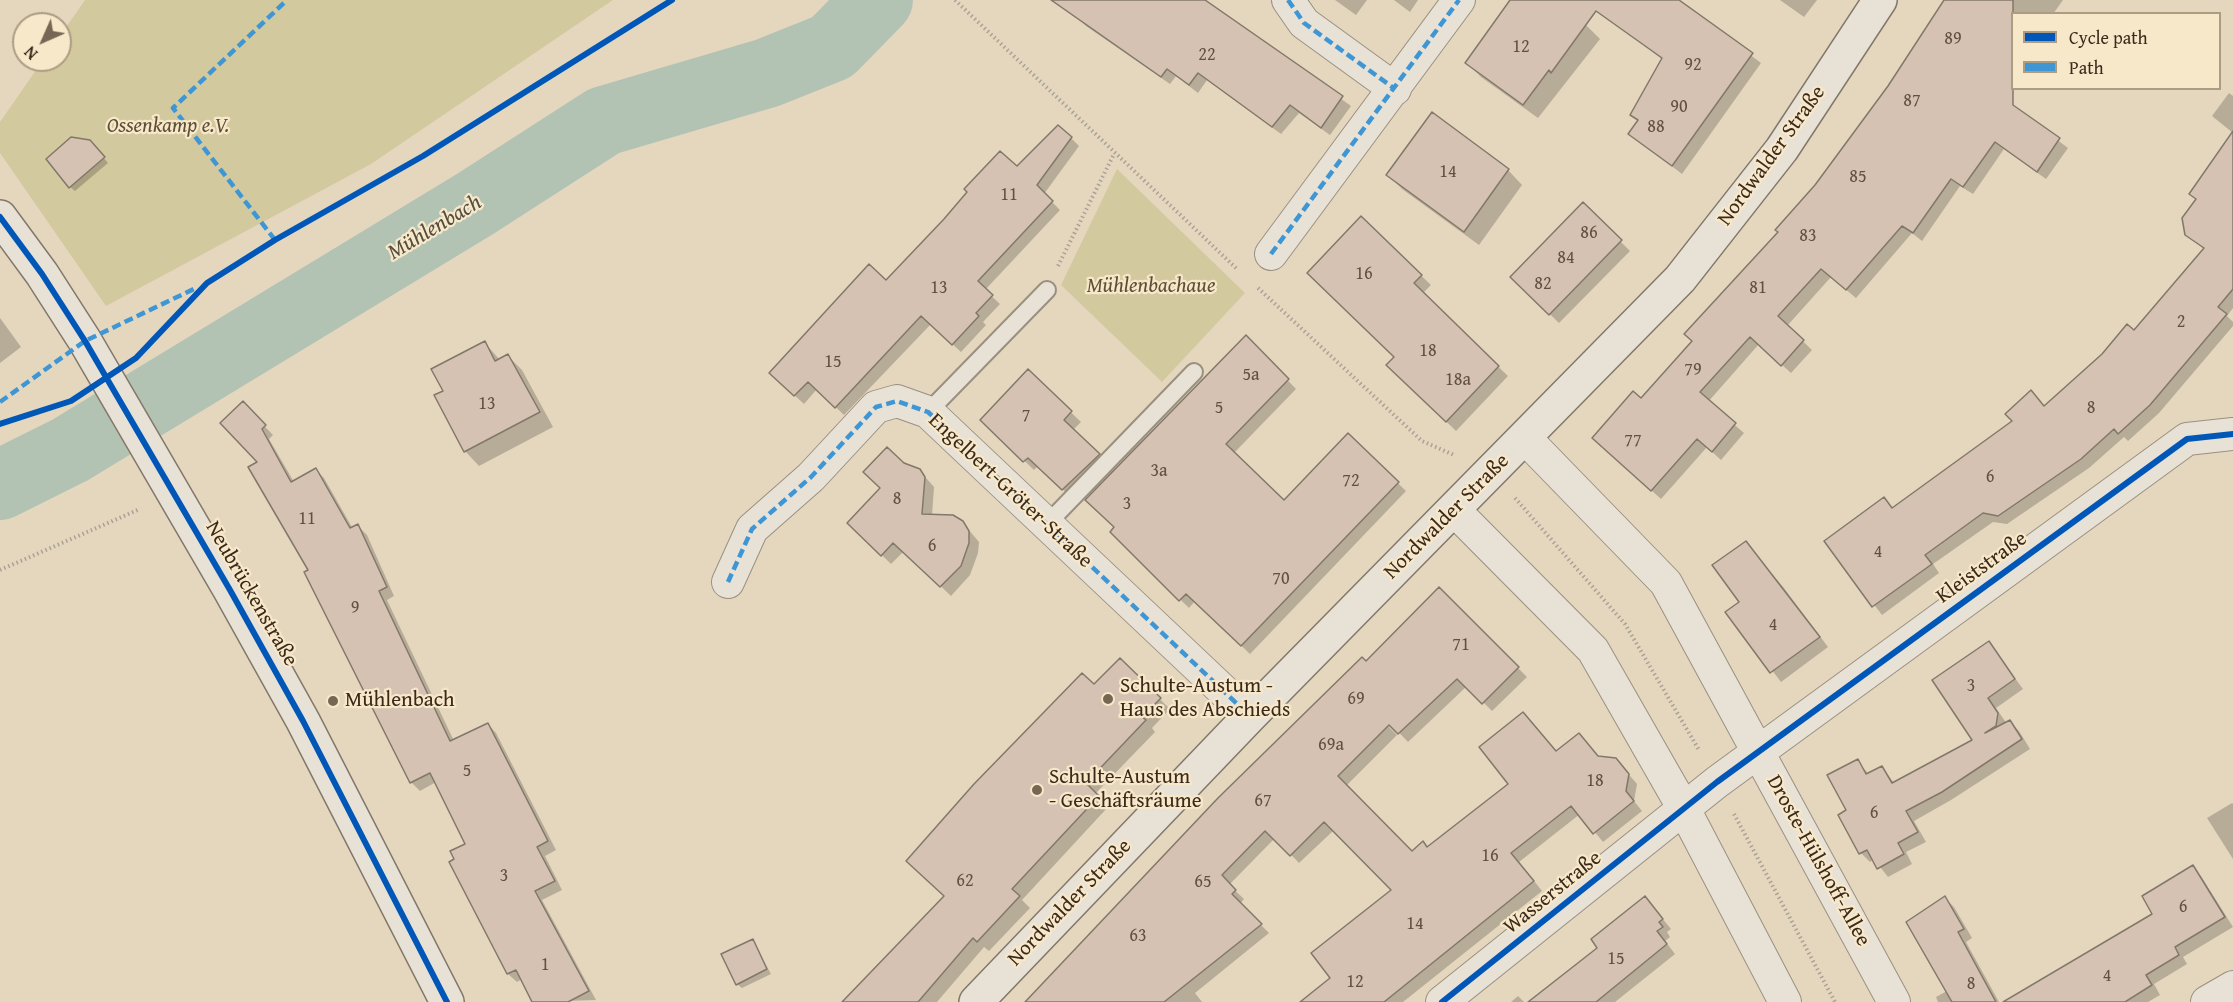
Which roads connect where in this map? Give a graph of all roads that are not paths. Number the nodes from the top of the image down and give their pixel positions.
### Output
1 (1288, 0) edge
2 (1459, 0) edge
3 (1880, 0) edge
4 (1395, 89) junction
5 (0, 217) edge
6 (1271, 254) dead end
7 (1047, 290) road end
8 (1194, 372) dead end
9 (927, 412) junction
10 (2233, 434) edge
11 (1525, 438) junction
12 (1454, 510) junction
13 (1047, 524) junction
14 (728, 582) dead end
15 (1250, 716) junction
16 (1758, 752) junction
17 (1684, 809) junction
18 (2233, 987) edge
19 (447, 1002) edge
20 (975, 1002) edge
21 (1442, 1002) edge
22 (1785, 1002) edge
23 (1894, 1002) edge
24 (2207, 1002) edge

1 - 4 street
2 - 4 street
3 - 11 main road, Nordwalder Straße
4 - 6 street
5 - 19 main road, Neubrückenstraße
7 - 9 lane
8 - 13 lane
9 - 13 street, Engelbert-Gröter-Straße
9 - 14 street, Engelbert-Gröter-Straße
10 - 16 street, Kleiststraße
11 - 12 main road, Nordwalder Straße
11 - 16 street, Droste-Hülshoff-Allee
12 - 15 main road, Nordwalder Straße
12 - 17 street
13 - 15 street, Engelbert-Gröter-Straße
15 - 20 main road, Nordwalder Straße
16 - 17 street, Kleiststraße
16 - 23 street, Droste-Hülshoff-Allee
17 - 21 street, Wasserstraße
17 - 22 street
18 - 24 street

